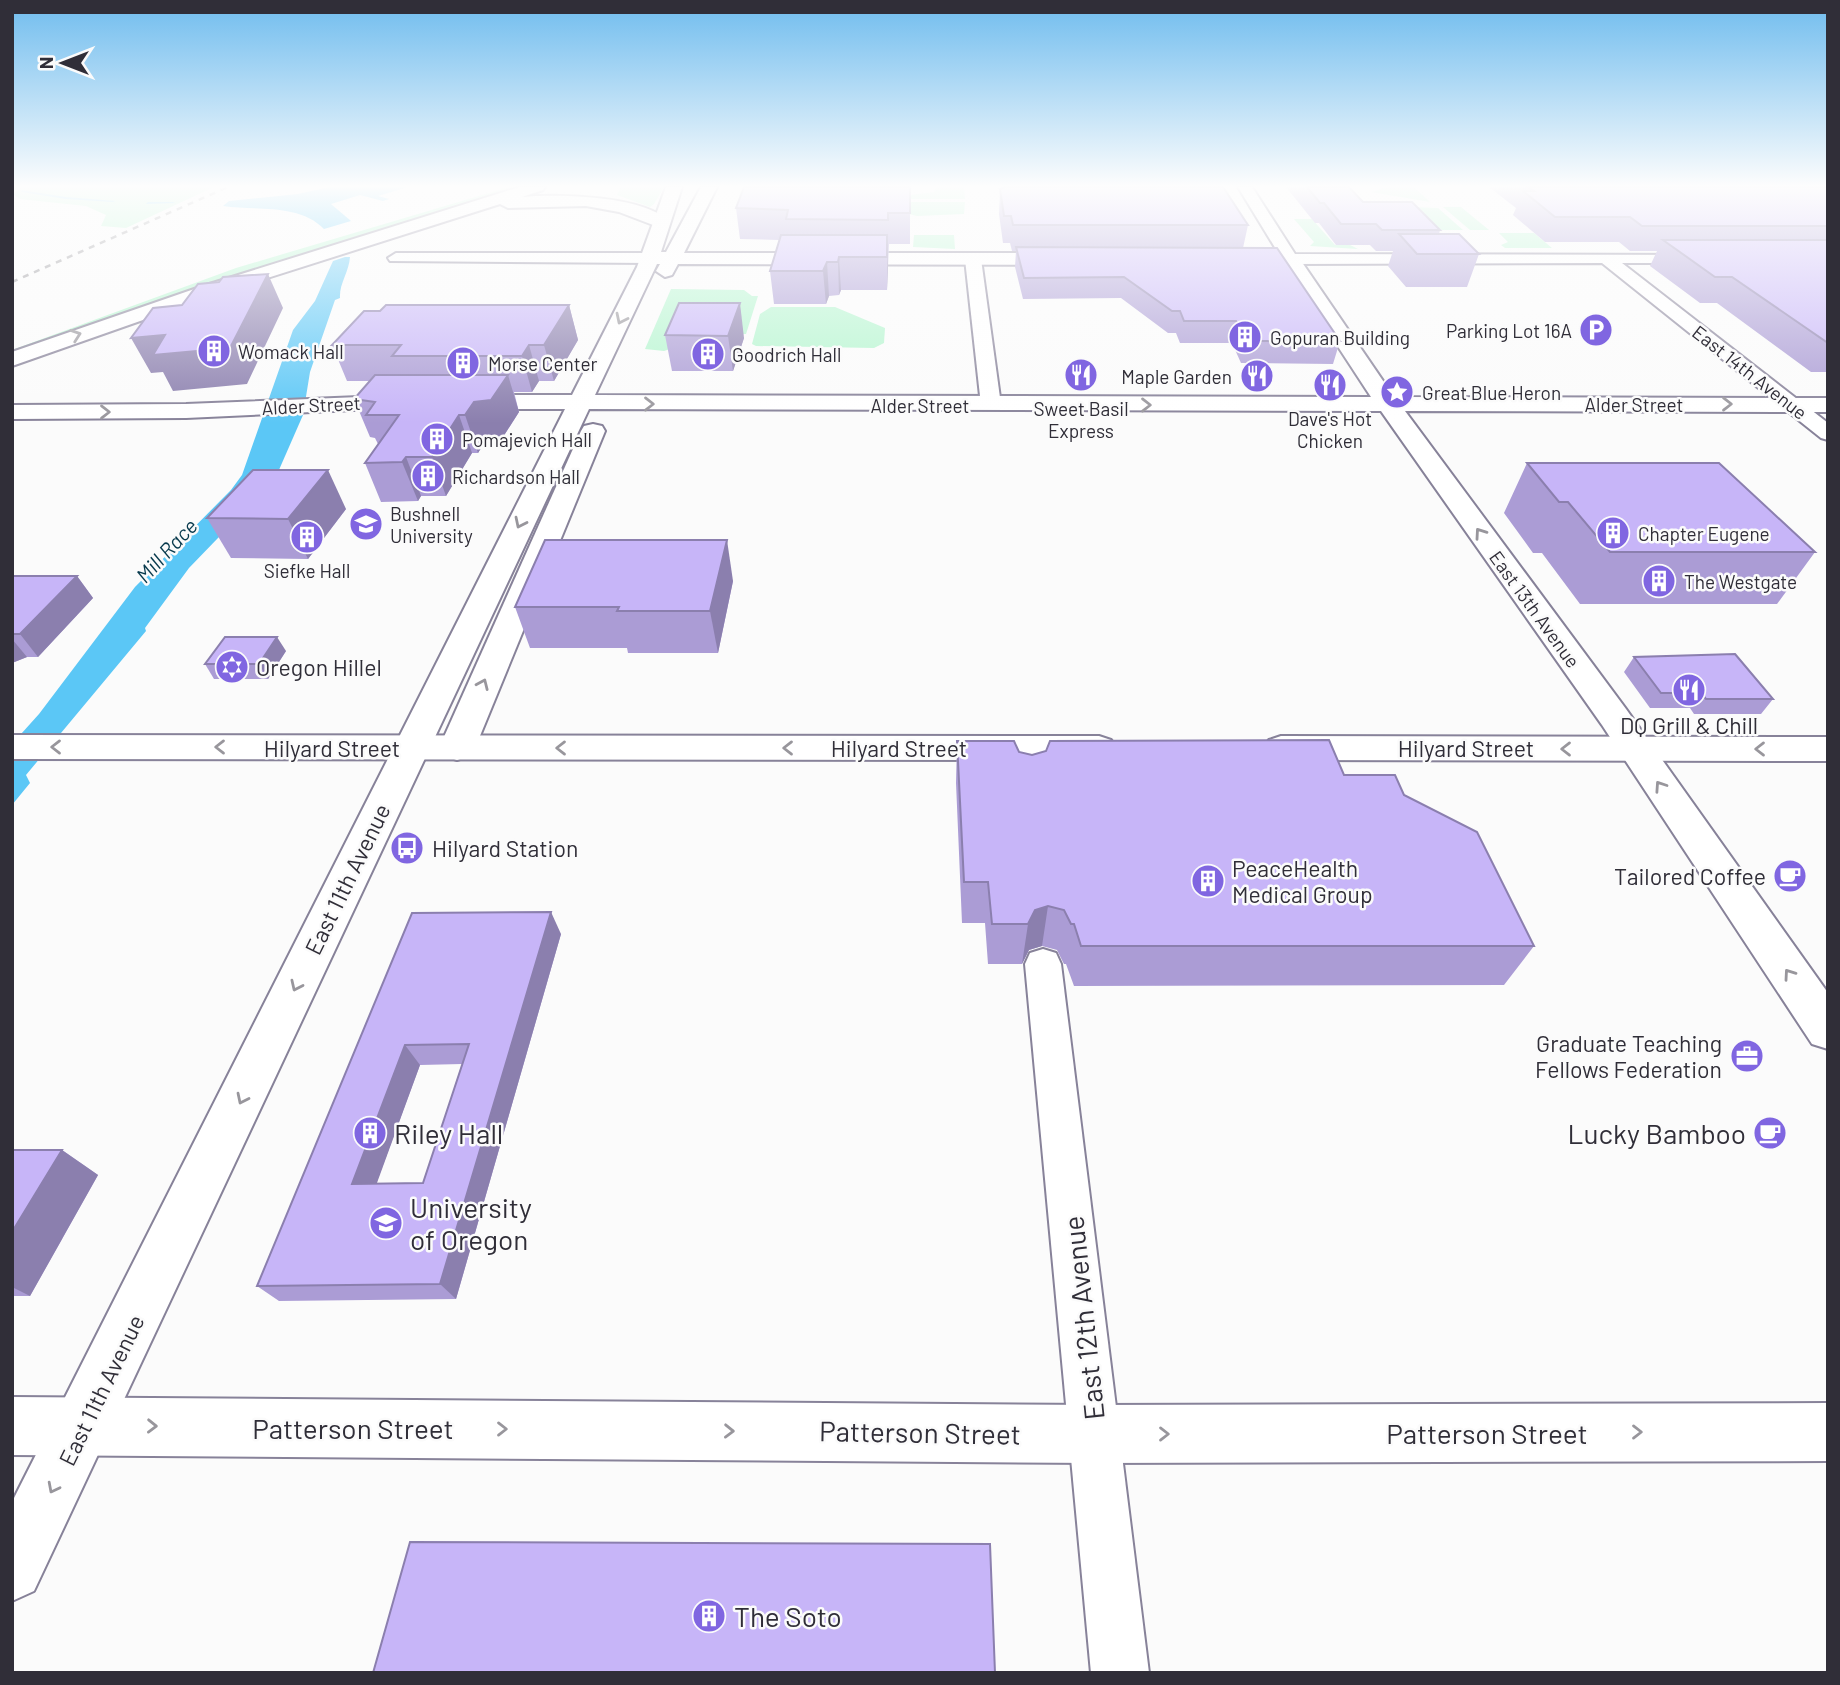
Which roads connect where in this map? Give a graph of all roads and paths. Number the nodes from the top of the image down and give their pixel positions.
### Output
1 (231, 266) edge
2 (289, 266) edge
3 (657, 266) edge
4 (974, 266) edge
5 (1295, 266) edge
6 (1616, 266) edge
7 (173, 283) dead end
8 (64, 321) dead end
9 (12, 341) edge
10 (12, 359) edge
11 (592, 403) junction
12 (1389, 404) junction
13 (991, 405) junction
14 (1791, 405) junction
15 (1828, 405) edge
16 (12, 412) edge
17 (1828, 434) edge
18 (12, 747) edge
19 (411, 748) junction
20 (457, 748) junction
21 (1125, 748) edge
22 (1249, 748) edge
23 (1634, 749) junction
24 (1828, 749) edge
25 (1043, 964) dead end
26 (1828, 1030) edge
27 (12, 1426) edge
28 (83, 1427) junction
29 (1828, 1432) edge
30 (1096, 1434) junction
31 (12, 1569) edge
32 (1120, 1673) edge

1 - 7 main road
10 -> 2 main road
3 - 11 main road, East 11th Avenue
4 - 13 street
5 - 12 main road, East 13th Avenue
6 - 14 street, East 14th Avenue
8 - 9 main road
11 -> 13 main road, Alder Street
16 -> 11 main road, Alder Street
11 -> 19 main road, East 11th Avenue
20 -> 11 main road, East 11th Avenue
13 -> 12 main road, Alder Street
12 -> 14 main road, Alder Street
23 -> 12 main road, East 13th Avenue
14 - 15 main road, Alder Street
14 - 17 street, East 14th Avenue
19 -> 18 main road, Hilyard Street
19 - 20 main road, Hilyard Street
19 -> 28 main road, East 11th Avenue
21 -> 20 main road, Hilyard Street
23 -> 22 main road, Hilyard Street
24 -> 23 main road, Hilyard Street
26 -> 23 main road, East 13th Avenue
25 - 30 street, East 12th Avenue
27 - 28 main road, Patterson Street
28 -> 30 main road, Patterson Street
28 -> 31 main road, East 11th Avenue
30 -> 29 main road, Patterson Street
30 - 32 street, East 12th Avenue

